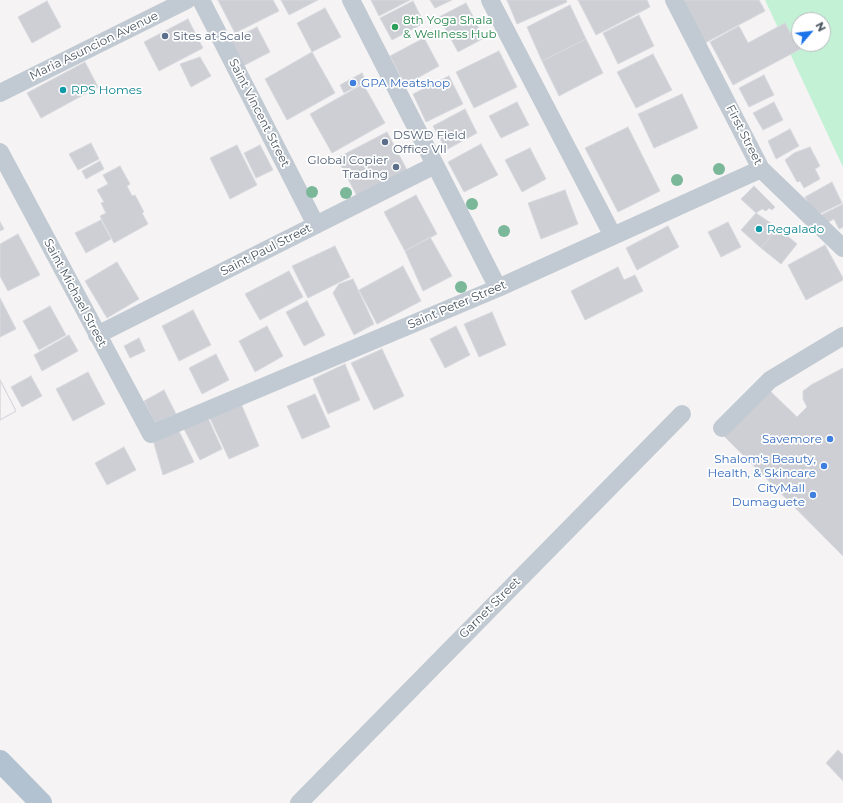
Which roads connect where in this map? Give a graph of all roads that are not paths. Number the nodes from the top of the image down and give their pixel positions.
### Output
1 (187, 0) edge
2 (201, 0) edge
3 (350, 0) edge
4 (490, 0) edge
5 (674, 0) edge
6 (0, 93) edge
7 (0, 152) edge
8 (434, 165) junction
9 (761, 169) junction
10 (316, 225) junction
11 (613, 236) junction
12 (843, 248) edge
13 (498, 288) junction
14 (97, 335) junction
15 (843, 336) edge
16 (682, 414) dead end
17 (722, 428) dead end
18 (151, 434) joint
19 (0, 761) edge
20 (41, 803) edge
21 (299, 803) edge

1 - 6 street, Maria Asuncion Avenue
2 - 10 street, Saint Vincent Street
3 - 8 street
4 - 11 street
5 - 9 street, First Street
7 - 14 street, Saint Michael Street
8 - 10 street, Saint Paul Street
8 - 13 street
9 - 11 street, Saint Peter Street
9 - 12 street, First Street
10 - 14 street, Saint Paul Street
11 - 13 street, Saint Peter Street
13 - 18 street, Saint Peter Street
14 - 18 street, Saint Michael Street
15 - 17 street
16 - 21 street, Garnet Street
19 - 20 main road

